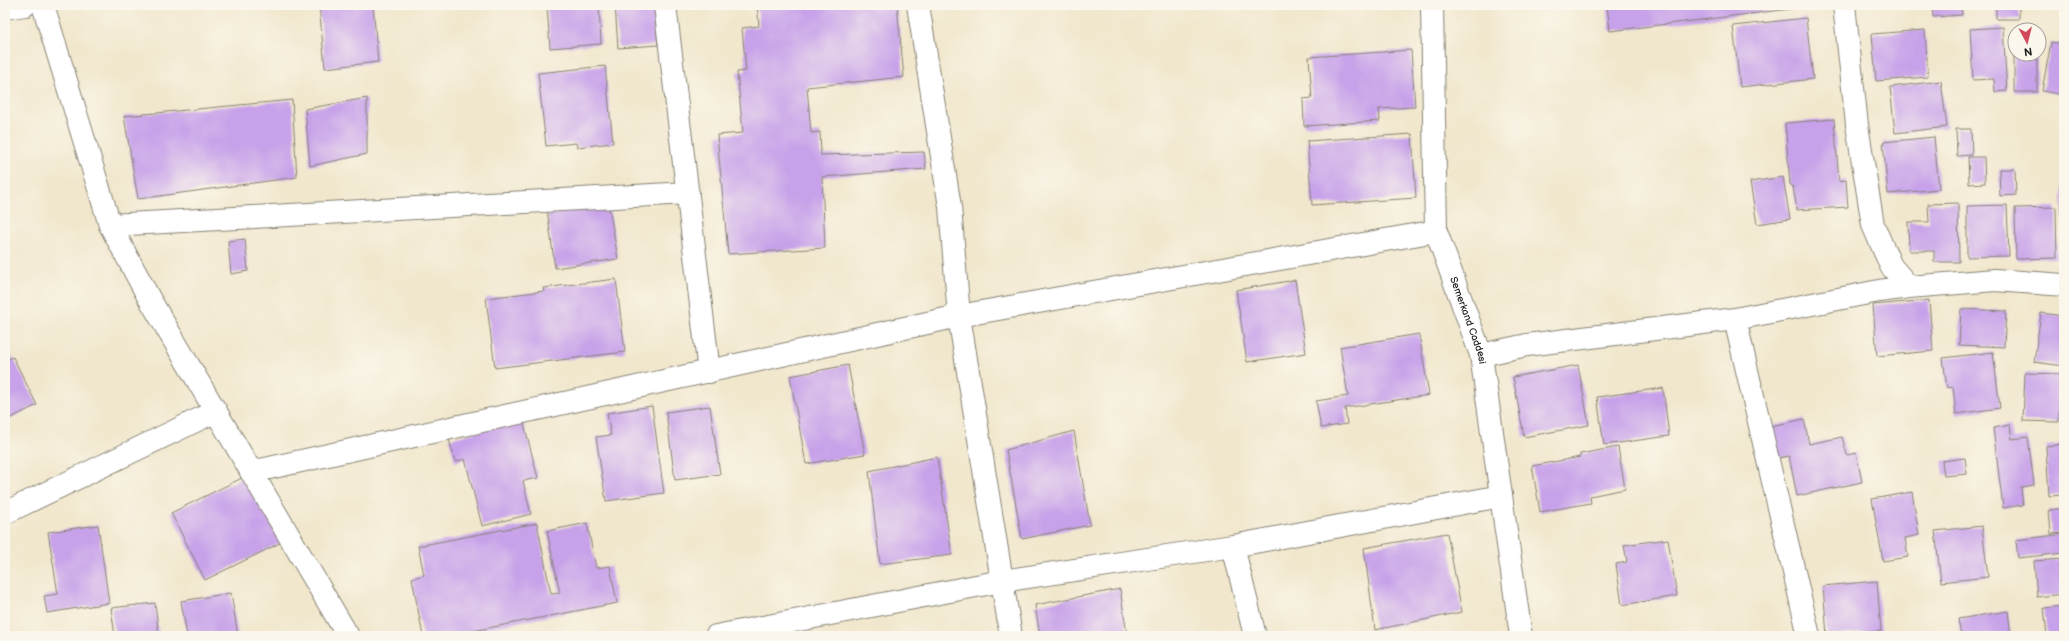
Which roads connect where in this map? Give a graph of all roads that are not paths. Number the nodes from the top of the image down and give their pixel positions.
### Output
1 (25, 5) edge
2 (43, 5) edge
3 (665, 5) edge
4 (918, 5) edge
5 (1432, 5) edge
6 (1844, 5) edge
7 (5, 8) edge
8 (688, 193) junction
9 (110, 225) junction
10 (1436, 231) junction
11 (2064, 285) edge
12 (1909, 287) junction
13 (959, 316) junction
14 (1735, 319) junction
15 (1480, 356) junction
16 (709, 372) junction
17 (216, 411) junction
18 (251, 472) junction
19 (1501, 496) junction
20 (5, 513) edge
21 (1233, 546) junction
22 (1002, 581) junction
23 (348, 636) edge
24 (716, 636) edge
25 (1011, 636) edge
26 (1255, 636) edge
27 (1521, 636) edge
28 (1809, 636) edge

1 - 7 street
2 - 9 street
3 - 8 street
4 - 13 street
5 - 10 street, Semerkand Caddesi
6 - 12 street
8 - 9 street
8 - 16 street
9 - 17 street
10 - 13 street
10 - 15 street, Semerkand Caddesi
11 - 12 street
12 - 14 street
13 - 16 street
13 - 22 street
14 - 15 street
14 - 28 street
15 - 19 street, Semerkand Caddesi
16 - 18 street
17 - 18 street
17 - 20 street
18 - 23 street
19 - 21 street
19 - 27 street, Semerkand Caddesi
21 - 22 street
21 - 26 street
22 - 24 street
22 - 25 street

